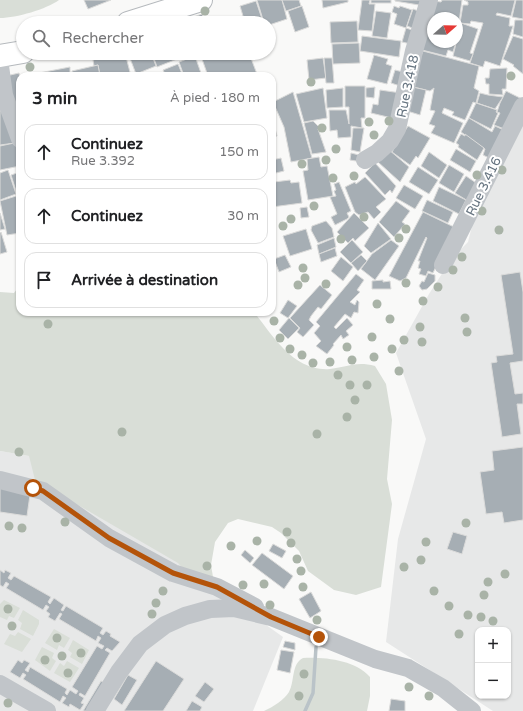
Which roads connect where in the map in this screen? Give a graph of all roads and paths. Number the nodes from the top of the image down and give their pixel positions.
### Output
1 (201, 0) edge
2 (429, 0) edge
3 (150, 16) edge
4 (16, 53) edge
5 (0, 56) edge
6 (0, 66) edge
7 (523, 106) edge
8 (16, 127) edge
9 (366, 160) dead end
10 (442, 266) dead end
11 (0, 480) edge
12 (271, 617) junction
13 (0, 684) edge
14 (47, 711) edge
15 (95, 711) edge
16 (472, 711) edge

1 - 3 main road
2 - 9 street, Rue 3.418
4 - 5 main road
6 - 8 street
7 - 10 street, Rue 3.416
11 - 12 street
12 - 15 street
12 - 16 street
13 - 14 street

